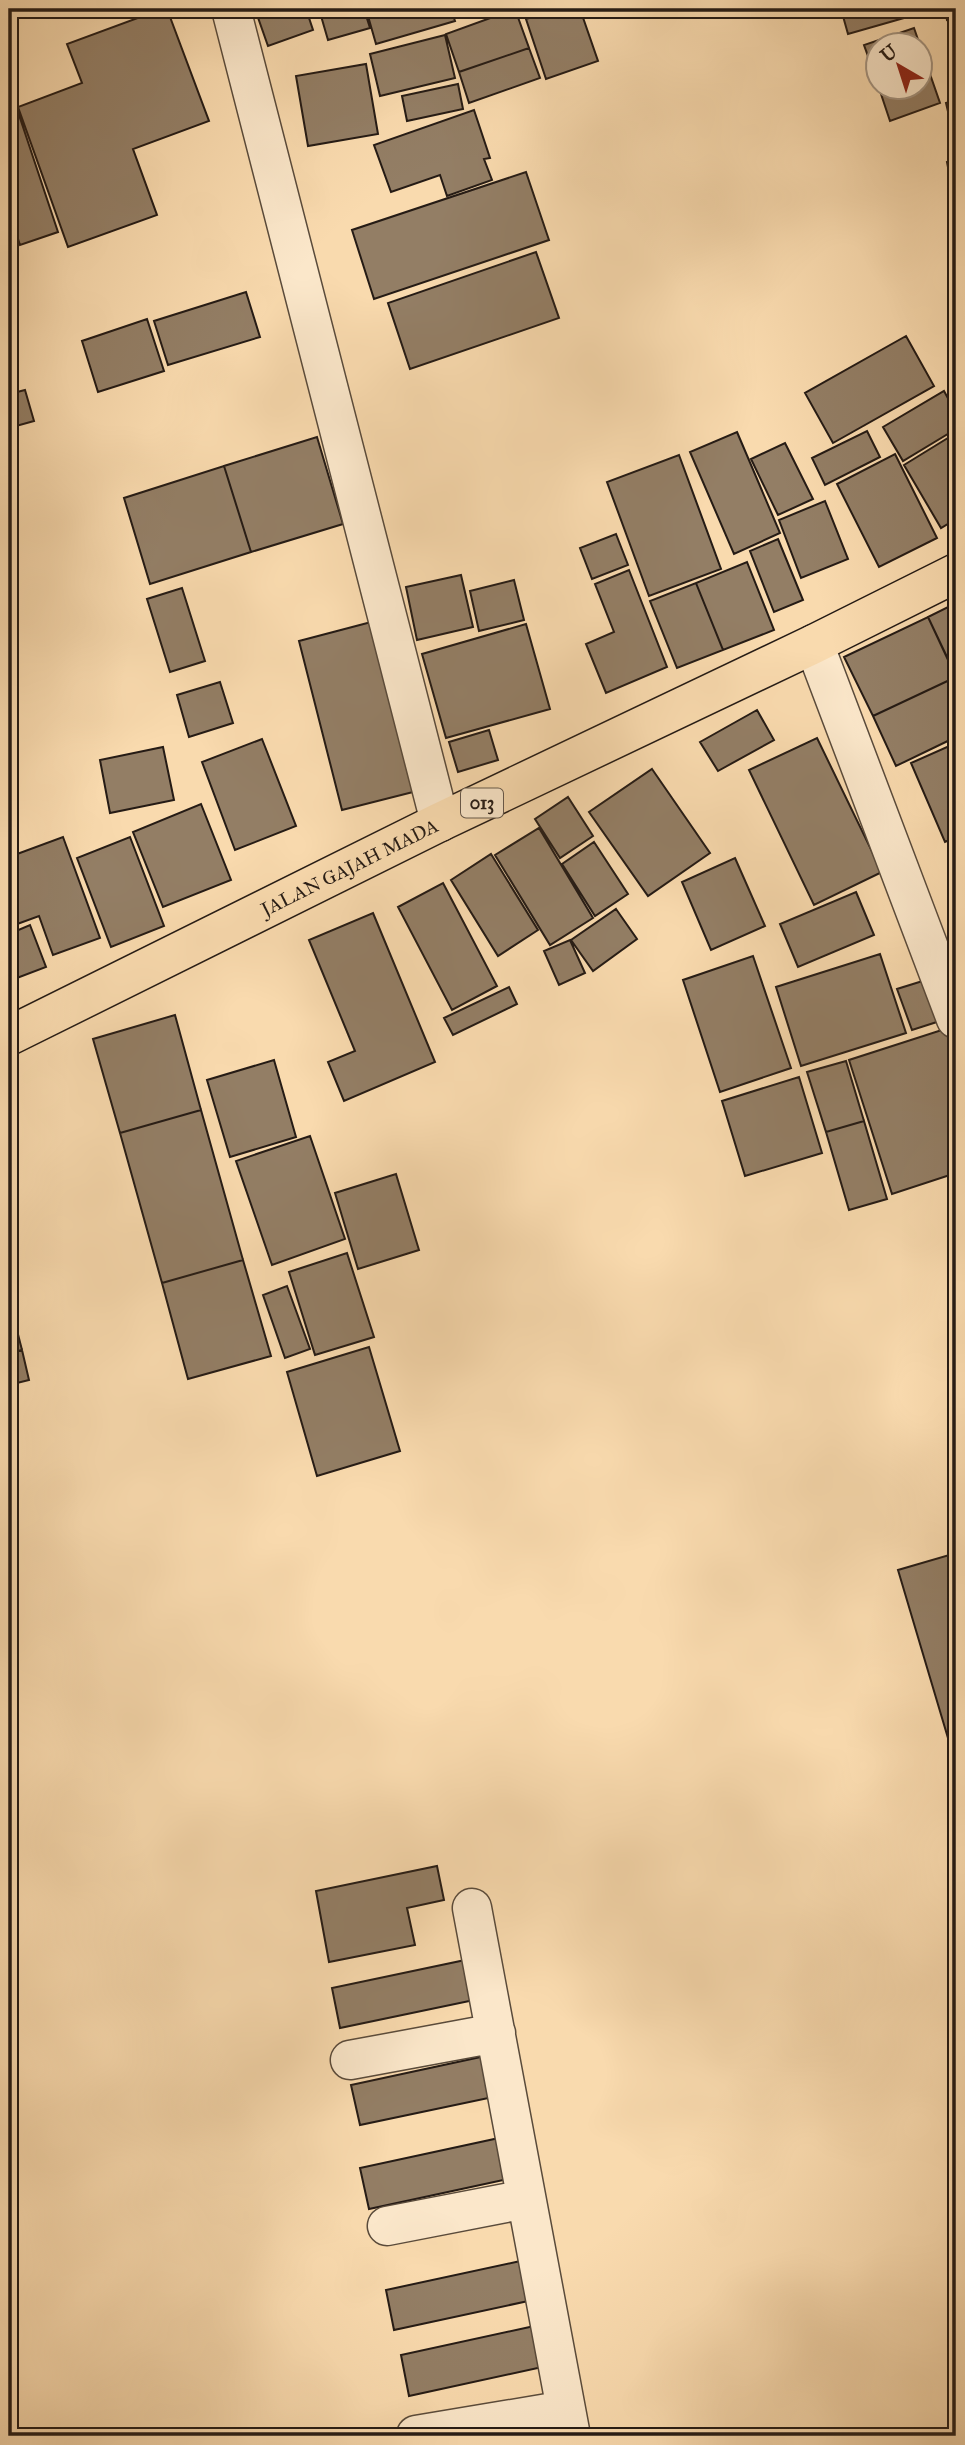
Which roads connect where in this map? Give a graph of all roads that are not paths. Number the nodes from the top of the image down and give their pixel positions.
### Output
1 (231, 9) edge
2 (956, 573) edge
3 (814, 643) junction
4 (440, 822) junction
5 (956, 1019) edge
6 (9, 1035) edge
7 (472, 1908) dead end
8 (496, 2034) junction
9 (350, 2060) dead end
10 (526, 2199) junction
11 (387, 2227) dead end
12 (568, 2423) edge
13 (416, 2435) edge

1 - 4 street
2 - 3 main road, JALAN GAJAH MADA / 013
3 - 4 main road, JALAN GAJAH MADA / 013
3 - 5 street
4 - 6 main road, JALAN GAJAH MADA / 013
7 - 8 street
8 - 9 street
8 - 10 street
10 - 11 street
10 - 12 street
12 - 13 street

